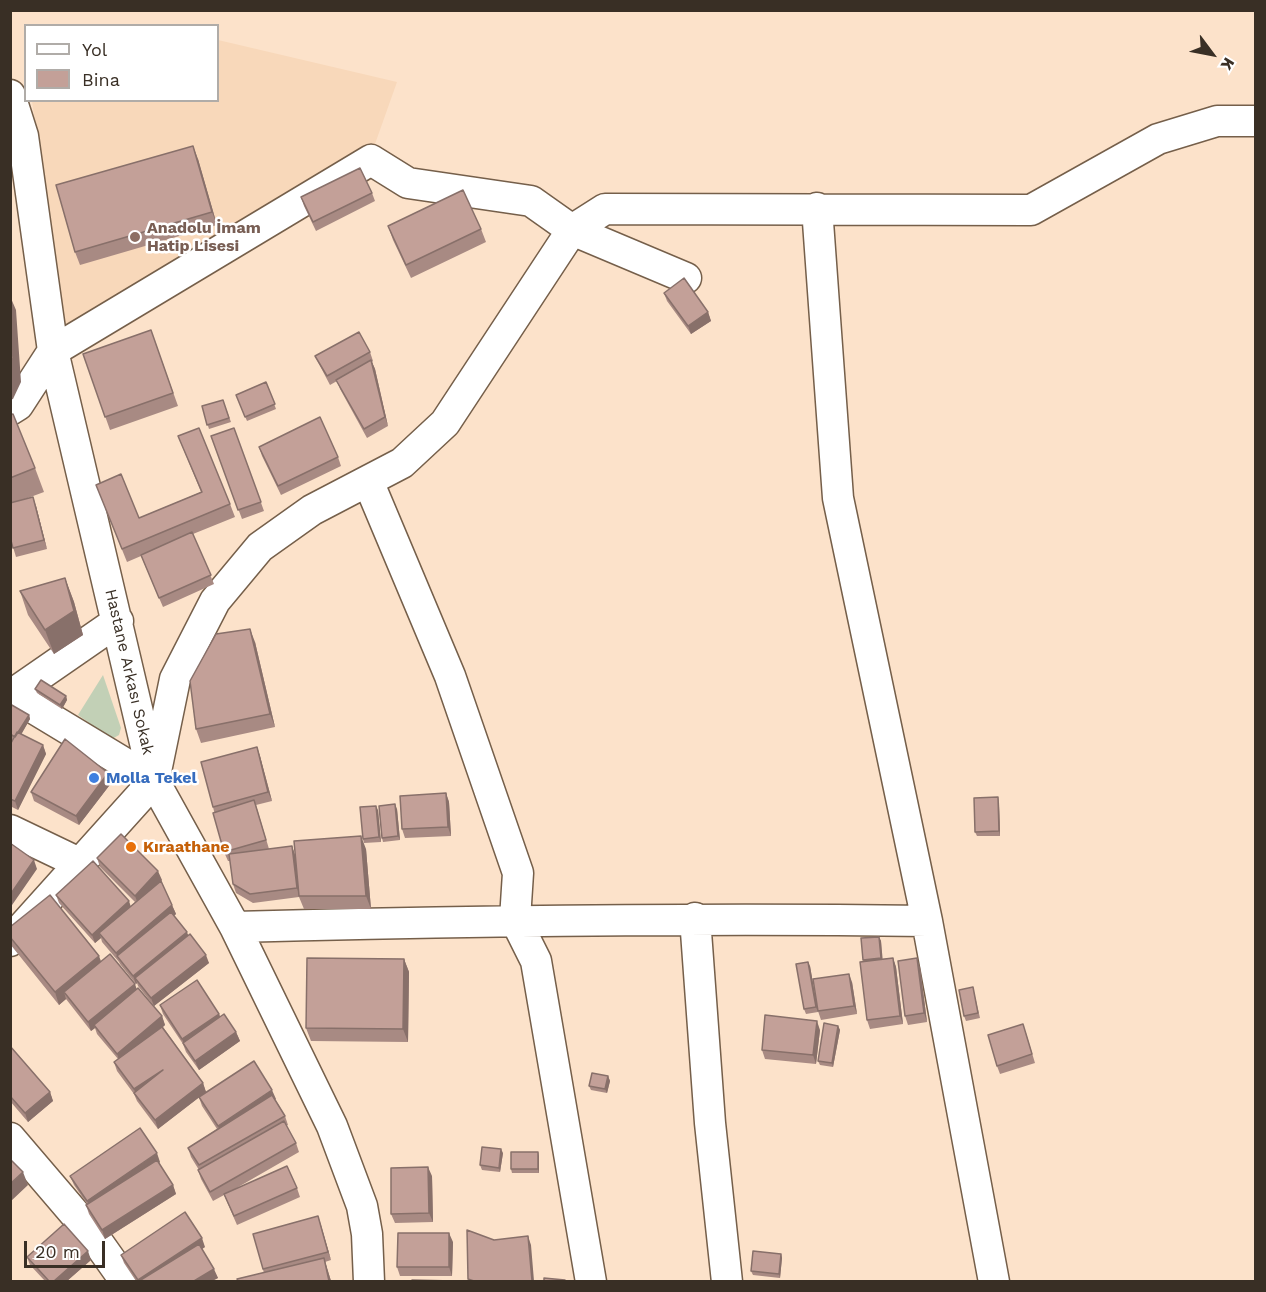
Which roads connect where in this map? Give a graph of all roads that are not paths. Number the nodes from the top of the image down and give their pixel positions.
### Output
1 (10, 95) edge
2 (1256, 121) edge
3 (817, 207) junction
4 (572, 230) junction
5 (686, 279) edge
6 (53, 351) junction
7 (10, 410) edge
8 (368, 481) junction
9 (118, 621) junction
10 (11, 694) edge
11 (154, 781) junction
12 (10, 830) edge
13 (81, 864) junction
14 (695, 918) junction
15 (515, 920) junction
16 (927, 921) junction
17 (235, 927) junction
18 (10, 941) edge
19 (10, 1137) edge
20 (126, 1281) edge
21 (369, 1281) edge
22 (591, 1281) edge
23 (727, 1281) edge
24 (994, 1281) edge

1 - 6 street, Hastane Arkası Sokak
2 - 3 street
3 - 4 street
3 - 16 street
4 - 5 street
4 - 6 street
4 - 8 street
6 - 7 street
6 - 9 street, Hastane Arkası Sokak
8 - 11 street
8 - 15 street
9 - 10 street
9 - 11 street, Hastane Arkası Sokak
10 - 11 street
11 - 13 street
11 - 17 street, Hastane Arkası Sokak
12 - 13 street
13 - 18 street
14 - 15 street
14 - 16 street
14 - 23 street
15 - 17 street
15 - 22 street
16 - 24 street
17 - 21 street, Hastane Arkası Sokak
19 - 20 street

